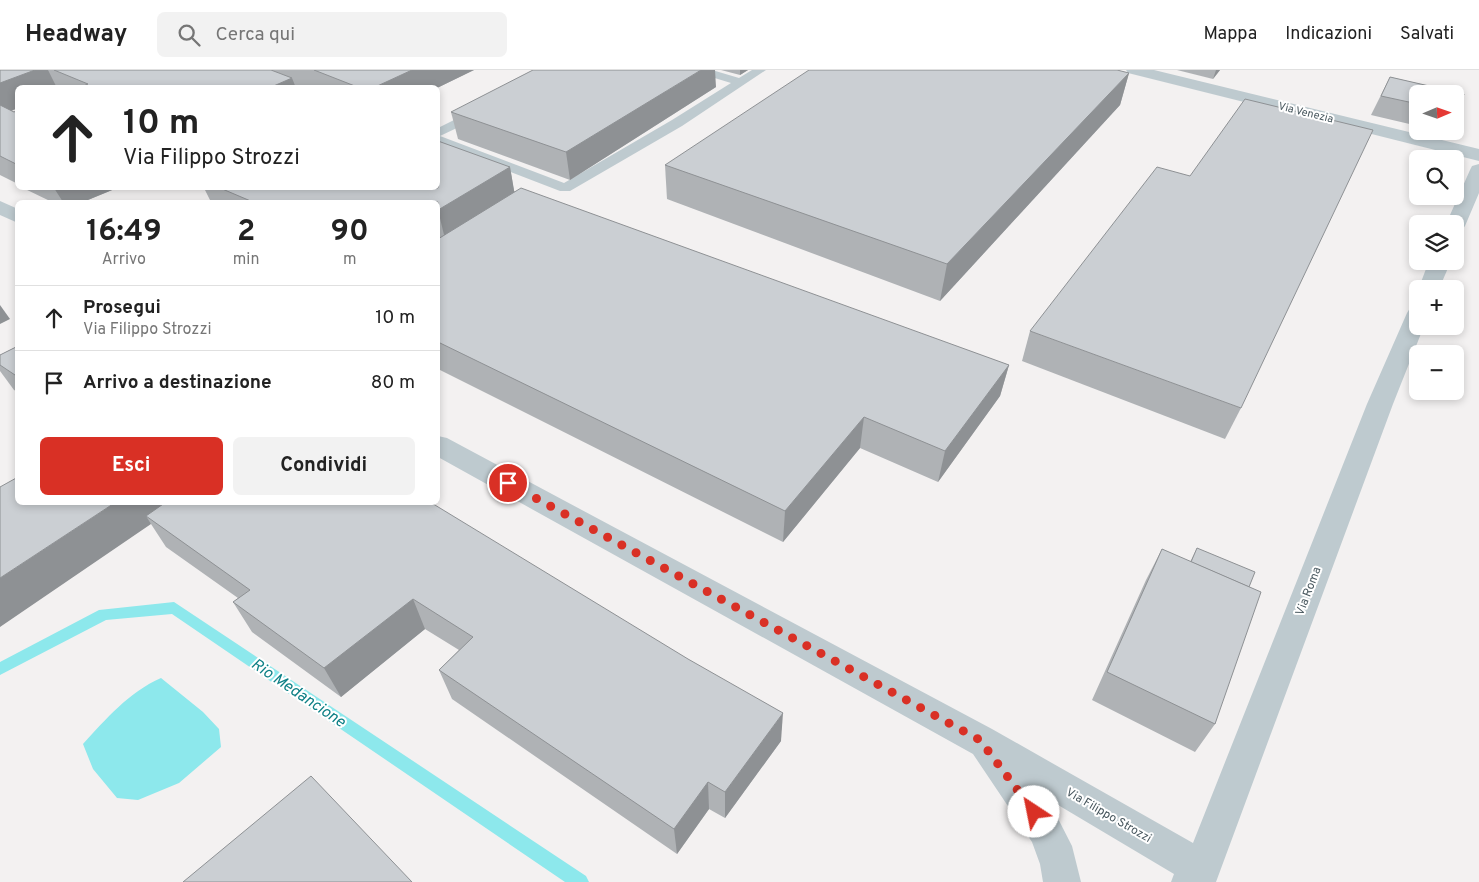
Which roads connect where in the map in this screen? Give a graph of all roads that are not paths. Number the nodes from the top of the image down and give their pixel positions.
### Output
1 (699, 70) edge
2 (760, 70) edge
3 (1134, 70) edge
4 (740, 82) junction
5 (488, 108) edge
6 (440, 132) edge
7 (440, 141) edge
8 (1479, 155) edge
9 (1479, 170) edge
10 (0, 207) edge
11 (15, 215) edge
12 (1460, 215) edge
13 (1409, 335) edge
14 (440, 446) edge
15 (980, 740) junction
16 (1196, 875) edge
17 (1062, 882) edge

1 - 4 lane
2 - 4 lane
3 - 8 street, Via Venezia
4 - 7 lane
5 - 6 lane
9 - 12 street
10 - 11 street
13 - 16 street, Via Roma
14 - 15 street, Via Filippo Strozzi
15 - 16 street, Via Filippo Strozzi
15 - 17 street

